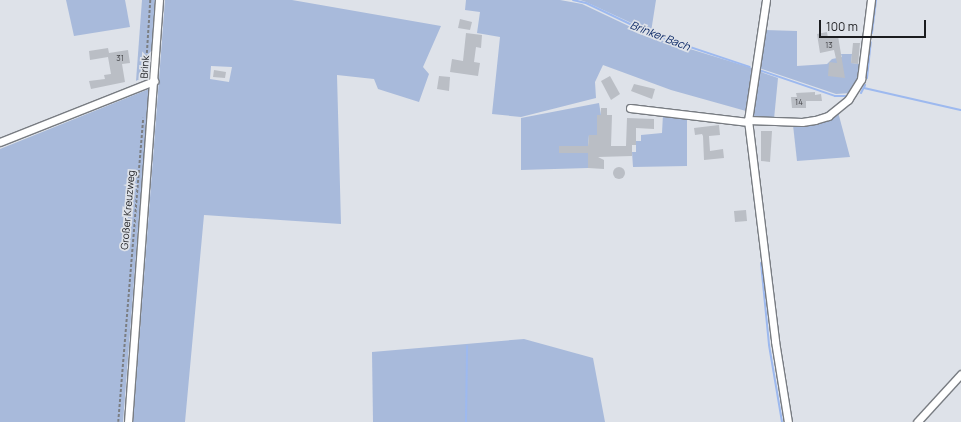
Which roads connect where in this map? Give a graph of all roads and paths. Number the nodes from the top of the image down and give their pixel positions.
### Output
1 (150, 0) edge
2 (160, 0) edge
3 (766, 0) edge
4 (871, 0) edge
5 (154, 81) junction
6 (145, 84) junction
7 (630, 108) dead end
8 (143, 115) dead end
9 (748, 121) junction
10 (0, 142) edge
11 (961, 374) edge
12 (118, 422) edge
13 (128, 422) edge
14 (788, 422) edge
15 (917, 422) edge

1 - 6 path
2 - 5 street, Brink
3 - 9 street
4 - 9 street
5 - 6 street
5 - 13 street, Brink
6 - 10 street
7 - 9 street
8 - 12 path, Großer Kreuzweg
9 - 14 street
11 - 15 street

